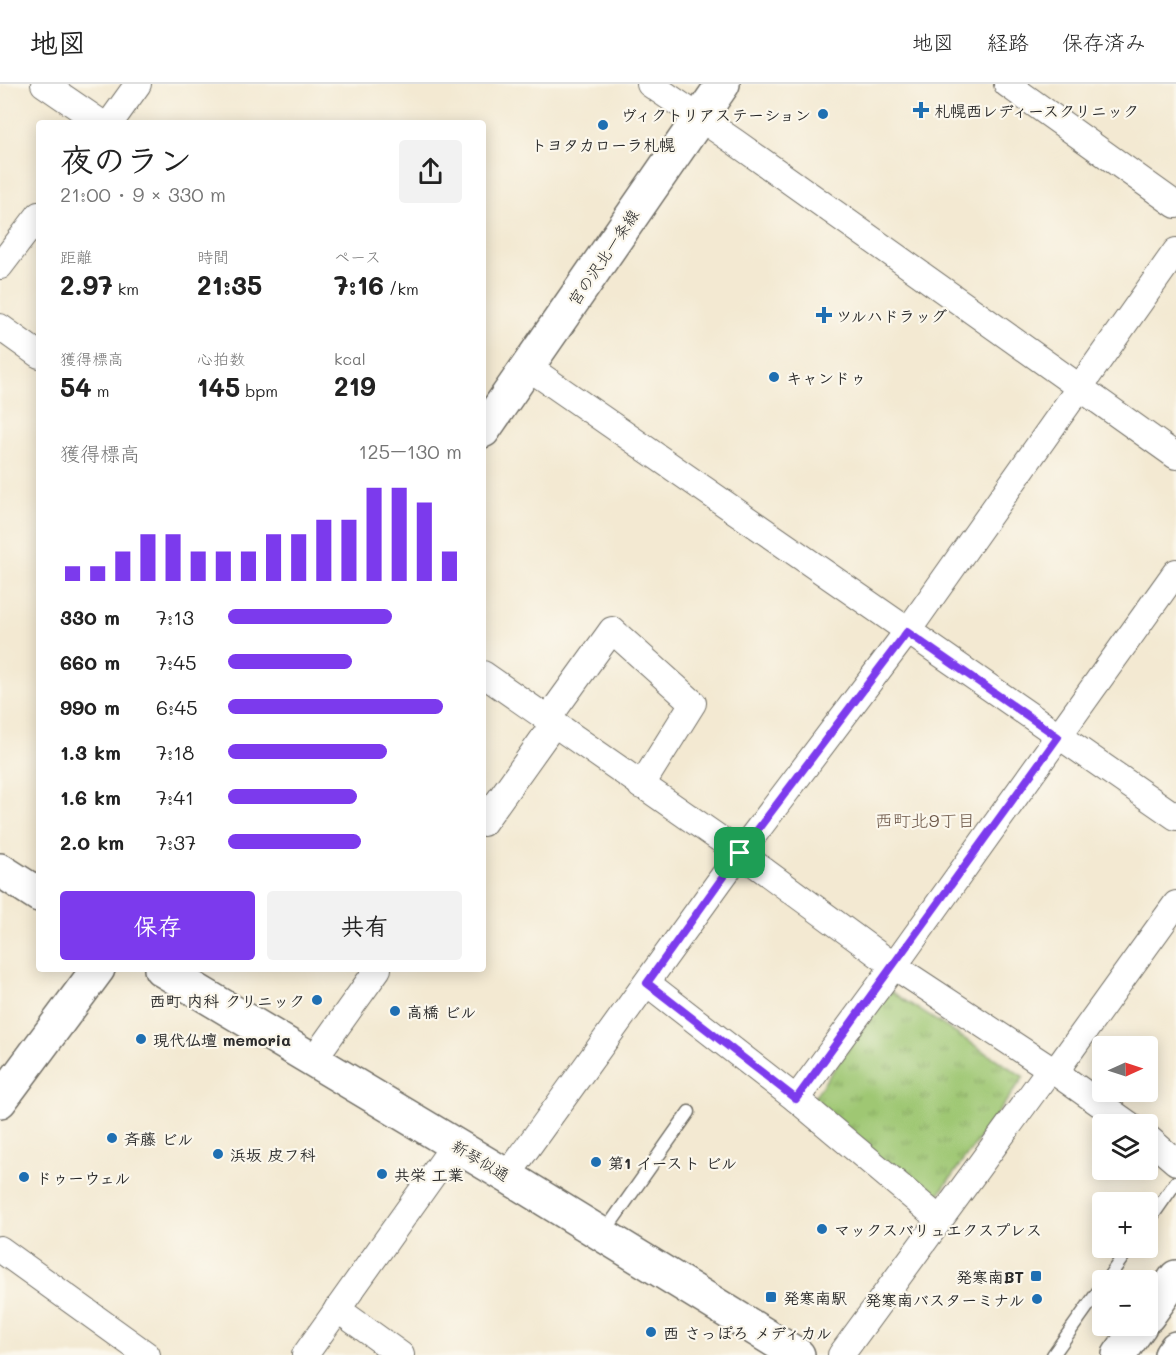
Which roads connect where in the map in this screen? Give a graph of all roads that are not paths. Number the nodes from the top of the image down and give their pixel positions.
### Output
1 (44, 84) edge
2 (138, 84) edge
3 (650, 84) edge
4 (723, 84) edge
5 (1006, 84) edge
6 (700, 117) junction
7 (97, 120) edge
8 (112, 120) edge
9 (1176, 205) edge
10 (36, 219) edge
11 (1176, 251) edge
12 (0, 266) edge
13 (0, 327) edge
14 (36, 353) edge
15 (528, 367) junction
16 (1080, 387) junction
17 (488, 414) edge
18 (1176, 456) edge
19 (1176, 572) edge
20 (907, 632) junction
21 (486, 676) edge
22 (550, 722) junction
23 (1058, 737) junction
24 (641, 786) junction
25 (1176, 817) edge
26 (486, 818) edge
27 (740, 853) junction
28 (0, 870) edge
29 (36, 893) edge
30 (1176, 904) edge
31 (894, 966) junction
32 (96, 972) edge
33 (166, 972) edge
34 (376, 972) edge
35 (647, 983) junction
36 (313, 1060) junction
37 (1052, 1070) junction
38 (796, 1099) junction
39 (0, 1101) edge
40 (689, 1112) dead end
41 (1114, 1114) edge
42 (455, 1144) junction
43 (1158, 1147) edge
44 (1176, 1162) edge
45 (507, 1176) junction
46 (1176, 1182) edge
47 (1158, 1208) edge
48 (939, 1219) junction
49 (602, 1235) junction
50 (0, 1249) edge
51 (1176, 1277) edge
52 (1092, 1300) edge
53 (1158, 1302) edge
54 (337, 1309) junction
55 (1133, 1336) edge
56 (1176, 1348) edge
57 (147, 1355) edge
58 (305, 1355) edge
59 (400, 1355) edge
60 (798, 1355) edge
61 (841, 1355) edge
62 (1053, 1355) edge
63 (1119, 1355) edge
64 (1171, 1355) edge

1 - 7 street
2 - 8 street
3 - 6 street
4 - 6 street, 宮の沢北一条線
5 - 9 street
6 - 15 street, 宮の沢北一条線
6 - 16 street
10 - 12 street
11 - 16 street
13 - 14 street
15 - 17 street, 宮の沢北一条線
15 - 20 street
16 - 18 street
16 - 20 street
19 - 23 street
20 - 23 street
20 - 27 street
21 - 22 street
22 - 24 street
22 - 24 street
22 - 26 street
23 - 25 street
23 - 31 street
24 - 27 street
27 - 31 street
27 - 35 street
28 - 29 street
30 - 37 street
31 - 37 street
31 - 38 street
32 - 39 street
33 - 36 street, 新琴似通
34 - 36 street
35 - 38 street
35 - 45 street
36 - 42 street, 新琴似通
37 - 41 street
37 - 48 street
38 - 48 street
40 - 49 lane
42 - 45 street, 新琴似通
42 - 54 street
43 - 44 street
45 - 49 street, 新琴似通
46 - 47 lane
48 - 61 street
49 - 60 street, 新琴似通
50 - 57 street
51 - 53 street
52 - 62 lane
54 - 58 street
54 - 59 street
55 - 63 street
56 - 64 street

